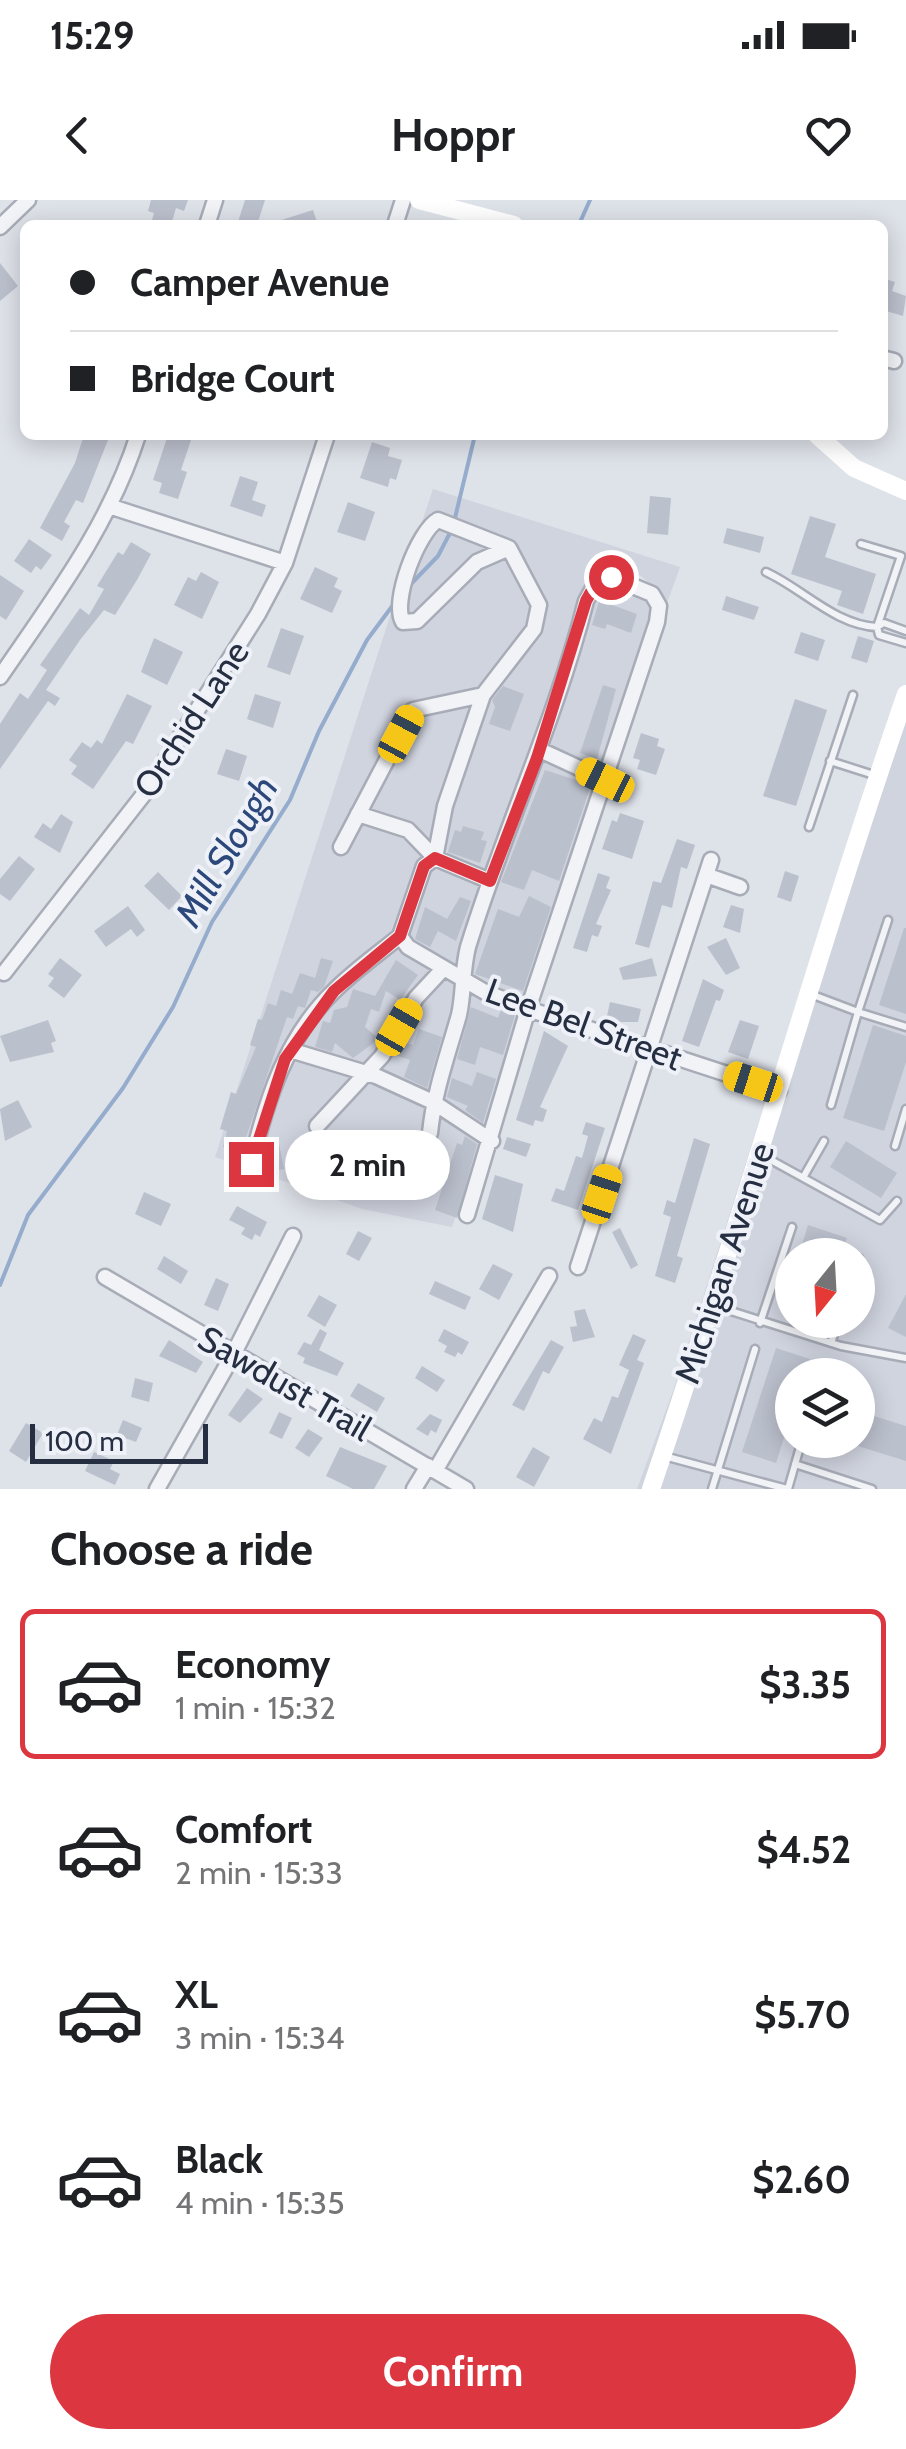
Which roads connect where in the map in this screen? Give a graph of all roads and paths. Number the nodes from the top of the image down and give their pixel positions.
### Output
1 (28, 200) edge
2 (419, 200) edge
3 (495, 220) edge
4 (0, 227) edge
5 (136, 440) edge
6 (325, 440) edge
7 (823, 440) edge
8 (906, 491) edge
9 (112, 508) junction
10 (861, 544) dead end
11 (509, 548) junction
12 (285, 563) junction
13 (766, 572) dead end
14 (876, 627) junction
15 (906, 631) edge
16 (906, 643) edge
17 (0, 676) edge
18 (906, 694) edge
19 (482, 695) junction
20 (853, 695) dead end
21 (540, 750) junction
22 (830, 760) junction
23 (878, 776) junction
24 (605, 780) junction
25 (358, 814) junction
26 (808, 827) dead end
27 (341, 848) dead end
28 (435, 858) junction
29 (711, 860) dead end
30 (706, 876) junction
31 (490, 881) junction
32 (740, 887) dead end
33 (888, 920) dead end
34 (400, 936) junction
35 (443, 969) junction
36 (4, 973) dead end
37 (461, 976) junction
38 (807, 993) junction
39 (528, 1009) junction
40 (858, 1012) junction
41 (906, 1027) edge
42 (649, 1049) junction
43 (290, 1050) junction
44 (367, 1074) junction
45 (779, 1091) junction
46 (433, 1102) junction
47 (830, 1105) dead end
48 (906, 1108) edge
49 (317, 1126) dead end
50 (430, 1133) dead end
51 (492, 1141) junction
52 (824, 1141) dead end
53 (895, 1146) dead end
54 (759, 1153) junction
55 (251, 1164) dead end
56 (804, 1176) junction
57 (897, 1201) dead end
58 (467, 1215) dead end
59 (792, 1227) dead end
60 (293, 1236) dead end
61 (578, 1267) dead end
62 (548, 1276) dead end
63 (105, 1277) dead end
64 (710, 1304) junction
65 (760, 1323) junction
66 (833, 1338) edge
67 (831, 1343) junction
68 (755, 1349) dead end
69 (234, 1353) junction
70 (906, 1358) edge
71 (662, 1456) junction
72 (797, 1458) edge
73 (795, 1464) junction
74 (431, 1468) junction
75 (716, 1470) junction
76 (157, 1489) edge
77 (414, 1489) edge
78 (466, 1489) edge
79 (651, 1489) edge
80 (712, 1489) edge
81 (788, 1489) edge
82 (872, 1489) edge

1 - 4 street
2 - 3 main road
5 - 9 street
6 - 12 street, Orchid Lane
7 - 8 main road
9 - 12 street
9 - 17 street
10 - 14 lane
11 - 11 street
11 - 19 street
12 - 36 street, Orchid Lane
13 - 14 lane
14 - 15 lane
14 - 16 lane
18 - 23 main road, Michigan Avenue
19 - 25 street
19 - 28 street
20 - 22 lane
21 - 24 street
21 - 24 street
21 - 31 street
22 - 23 lane
22 - 26 lane
23 - 38 main road, Michigan Avenue
24 - 39 street
25 - 27 street
25 - 28 street
28 - 31 street
28 - 34 street
29 - 30 street
30 - 32 street
30 - 42 street
31 - 37 street
33 - 40 lane
34 - 35 street, Lee Bel Street
34 - 43 street
35 - 37 street, Lee Bel Street
35 - 44 street
37 - 39 street, Lee Bel Street
37 - 46 street
38 - 40 lane
38 - 45 main road, Michigan Avenue
39 - 42 street, Lee Bel Street
39 - 51 street
40 - 41 lane
40 - 47 lane
42 - 45 street, Lee Bel Street
42 - 61 street
43 - 44 street
43 - 55 street
44 - 46 street
44 - 49 street
45 - 54 main road, Michigan Avenue
46 - 50 street
46 - 51 street
48 - 53 lane
51 - 58 street
52 - 56 lane
54 - 56 lane
54 - 64 main road, Michigan Avenue
56 - 57 lane
59 - 65 lane
60 - 69 street
62 - 74 street
63 - 69 street, Sawdust Trail
64 - 65 lane
64 - 71 main road, Michigan Avenue
65 - 67 lane
66 - 67 lane
67 - 70 lane
68 - 75 lane
69 - 74 street, Sawdust Trail
69 - 76 street
71 - 75 lane
71 - 79 main road, Michigan Avenue
72 - 73 lane
73 - 81 lane
73 - 82 lane
74 - 77 street
74 - 78 street, Sawdust Trail
75 - 80 lane
75 - 81 lane

